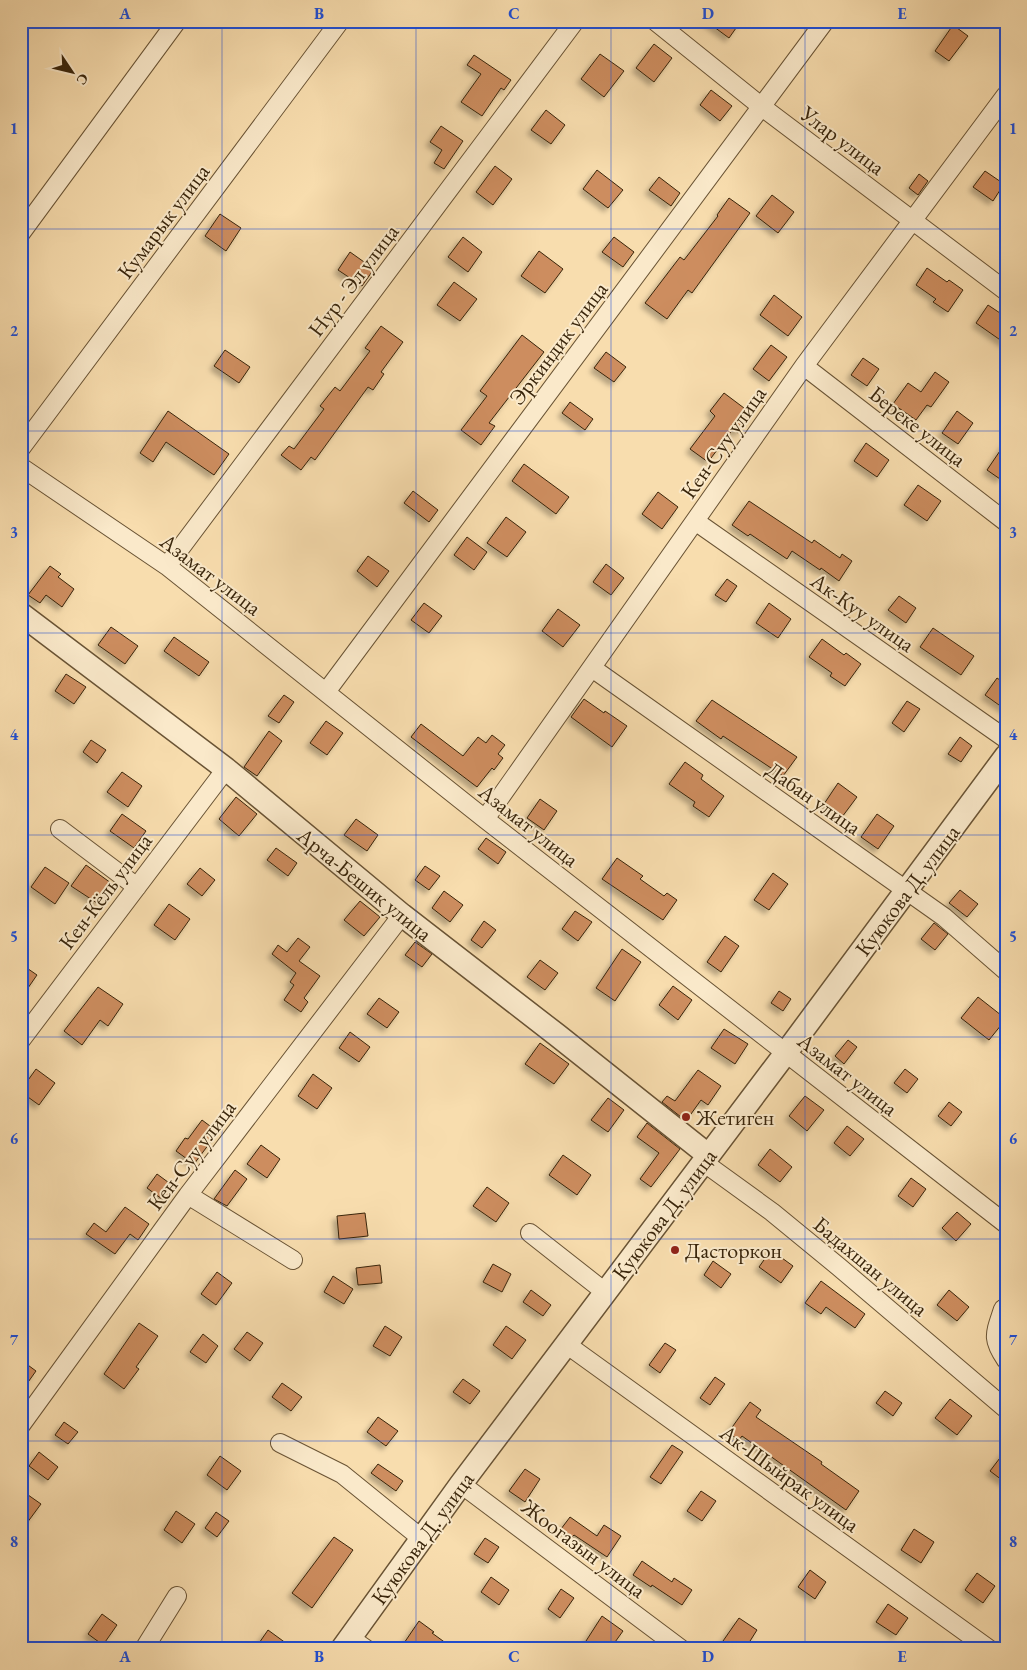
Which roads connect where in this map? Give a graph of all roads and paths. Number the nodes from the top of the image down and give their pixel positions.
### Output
1 (178, 21) edge
2 (340, 21) edge
3 (575, 21) edge
4 (655, 21) edge
5 (825, 21) edge
6 (1006, 95) edge
7 (762, 107) junction
8 (911, 220) junction
9 (21, 233) edge
10 (1006, 291) edge
11 (804, 366) junction
12 (21, 448) edge
13 (21, 467) edge
14 (695, 521) junction
15 (1006, 522) edge
16 (167, 566) junction
17 (21, 614) edge
18 (592, 668) junction
19 (326, 692) junction
20 (1006, 739) edge
21 (1006, 756) edge
22 (226, 769) junction
23 (485, 819) junction
24 (60, 829) dead end
25 (136, 887) junction
26 (906, 892) junction
27 (402, 916) junction
28 (1006, 970) edge
29 (21, 1040) edge
30 (785, 1054) junction
31 (706, 1159) junction
32 (188, 1195) junction
33 (1006, 1224) edge
34 (530, 1233) dead end
35 (293, 1260) dead end
36 (605, 1292) junction
37 (1003, 1309) dead end
38 (566, 1344) junction
39 (1006, 1360) edge
40 (1004, 1401) edge
41 (21, 1425) edge
42 (280, 1443) dead end
43 (461, 1484) junction
44 (421, 1538) junction
45 (177, 1596) dead end
46 (353, 1645) edge
47 (144, 1649) edge
48 (682, 1649) edge
49 (988, 1649) edge

1 - 9 street
2 - 12 street, Кумарык улица
3 - 16 street, Нур - Эл улица
4 - 7 street, Улар улица
5 - 7 street, Эркиндик улица
6 - 8 street, Кен-Суу улица
7 - 8 street, Улар улица
7 - 19 street, Эркиндик улица
8 - 10 street, Улар улица
8 - 11 street, Кен-Суу улица
11 - 14 street, Кен-Суу улица
11 - 15 street, Береке улица
13 - 16 street, Азамат улица
14 - 18 street, Кен-Суу улица
14 - 20 street, Ак-Куу улица
16 - 19 street, Азамат улица
17 - 22 street, Арча-Бешик улица
18 - 23 street, Кен-Суу улица
18 - 26 street, Дабан улица
19 - 23 street, Азамат улица
21 - 26 street, Куюкова Д. улица
22 - 25 street, Кен-Кёль улица
22 - 27 street, Арча-Бешик улица
23 - 30 street, Азамат улица
24 - 25 street
25 - 29 street, Кен-Кёль улица
26 - 28 street, Дабан улица
26 - 30 street, Куюкова Д. улица
27 - 31 street, Арча-Бешик улица
27 - 32 street, Кен-Суу улица
30 - 31 street, Куюкова Д. улица
30 - 33 street, Азамат улица
31 - 36 street, Куюкова Д. улица
31 - 40 street, Бадахшан улица
32 - 35 street
32 - 41 street, Кен-Суу улица
34 - 36 street
36 - 38 street, Куюкова Д. улица
37 - 39 street
38 - 43 street, Куюкова Д. улица
38 - 49 street, Ак-Шыйрак улица
42 - 44 street
43 - 44 street, Куюкова Д. улица
43 - 48 street, Жоогазын улица
44 - 46 street, Куюкова Д. улица
45 - 47 street

